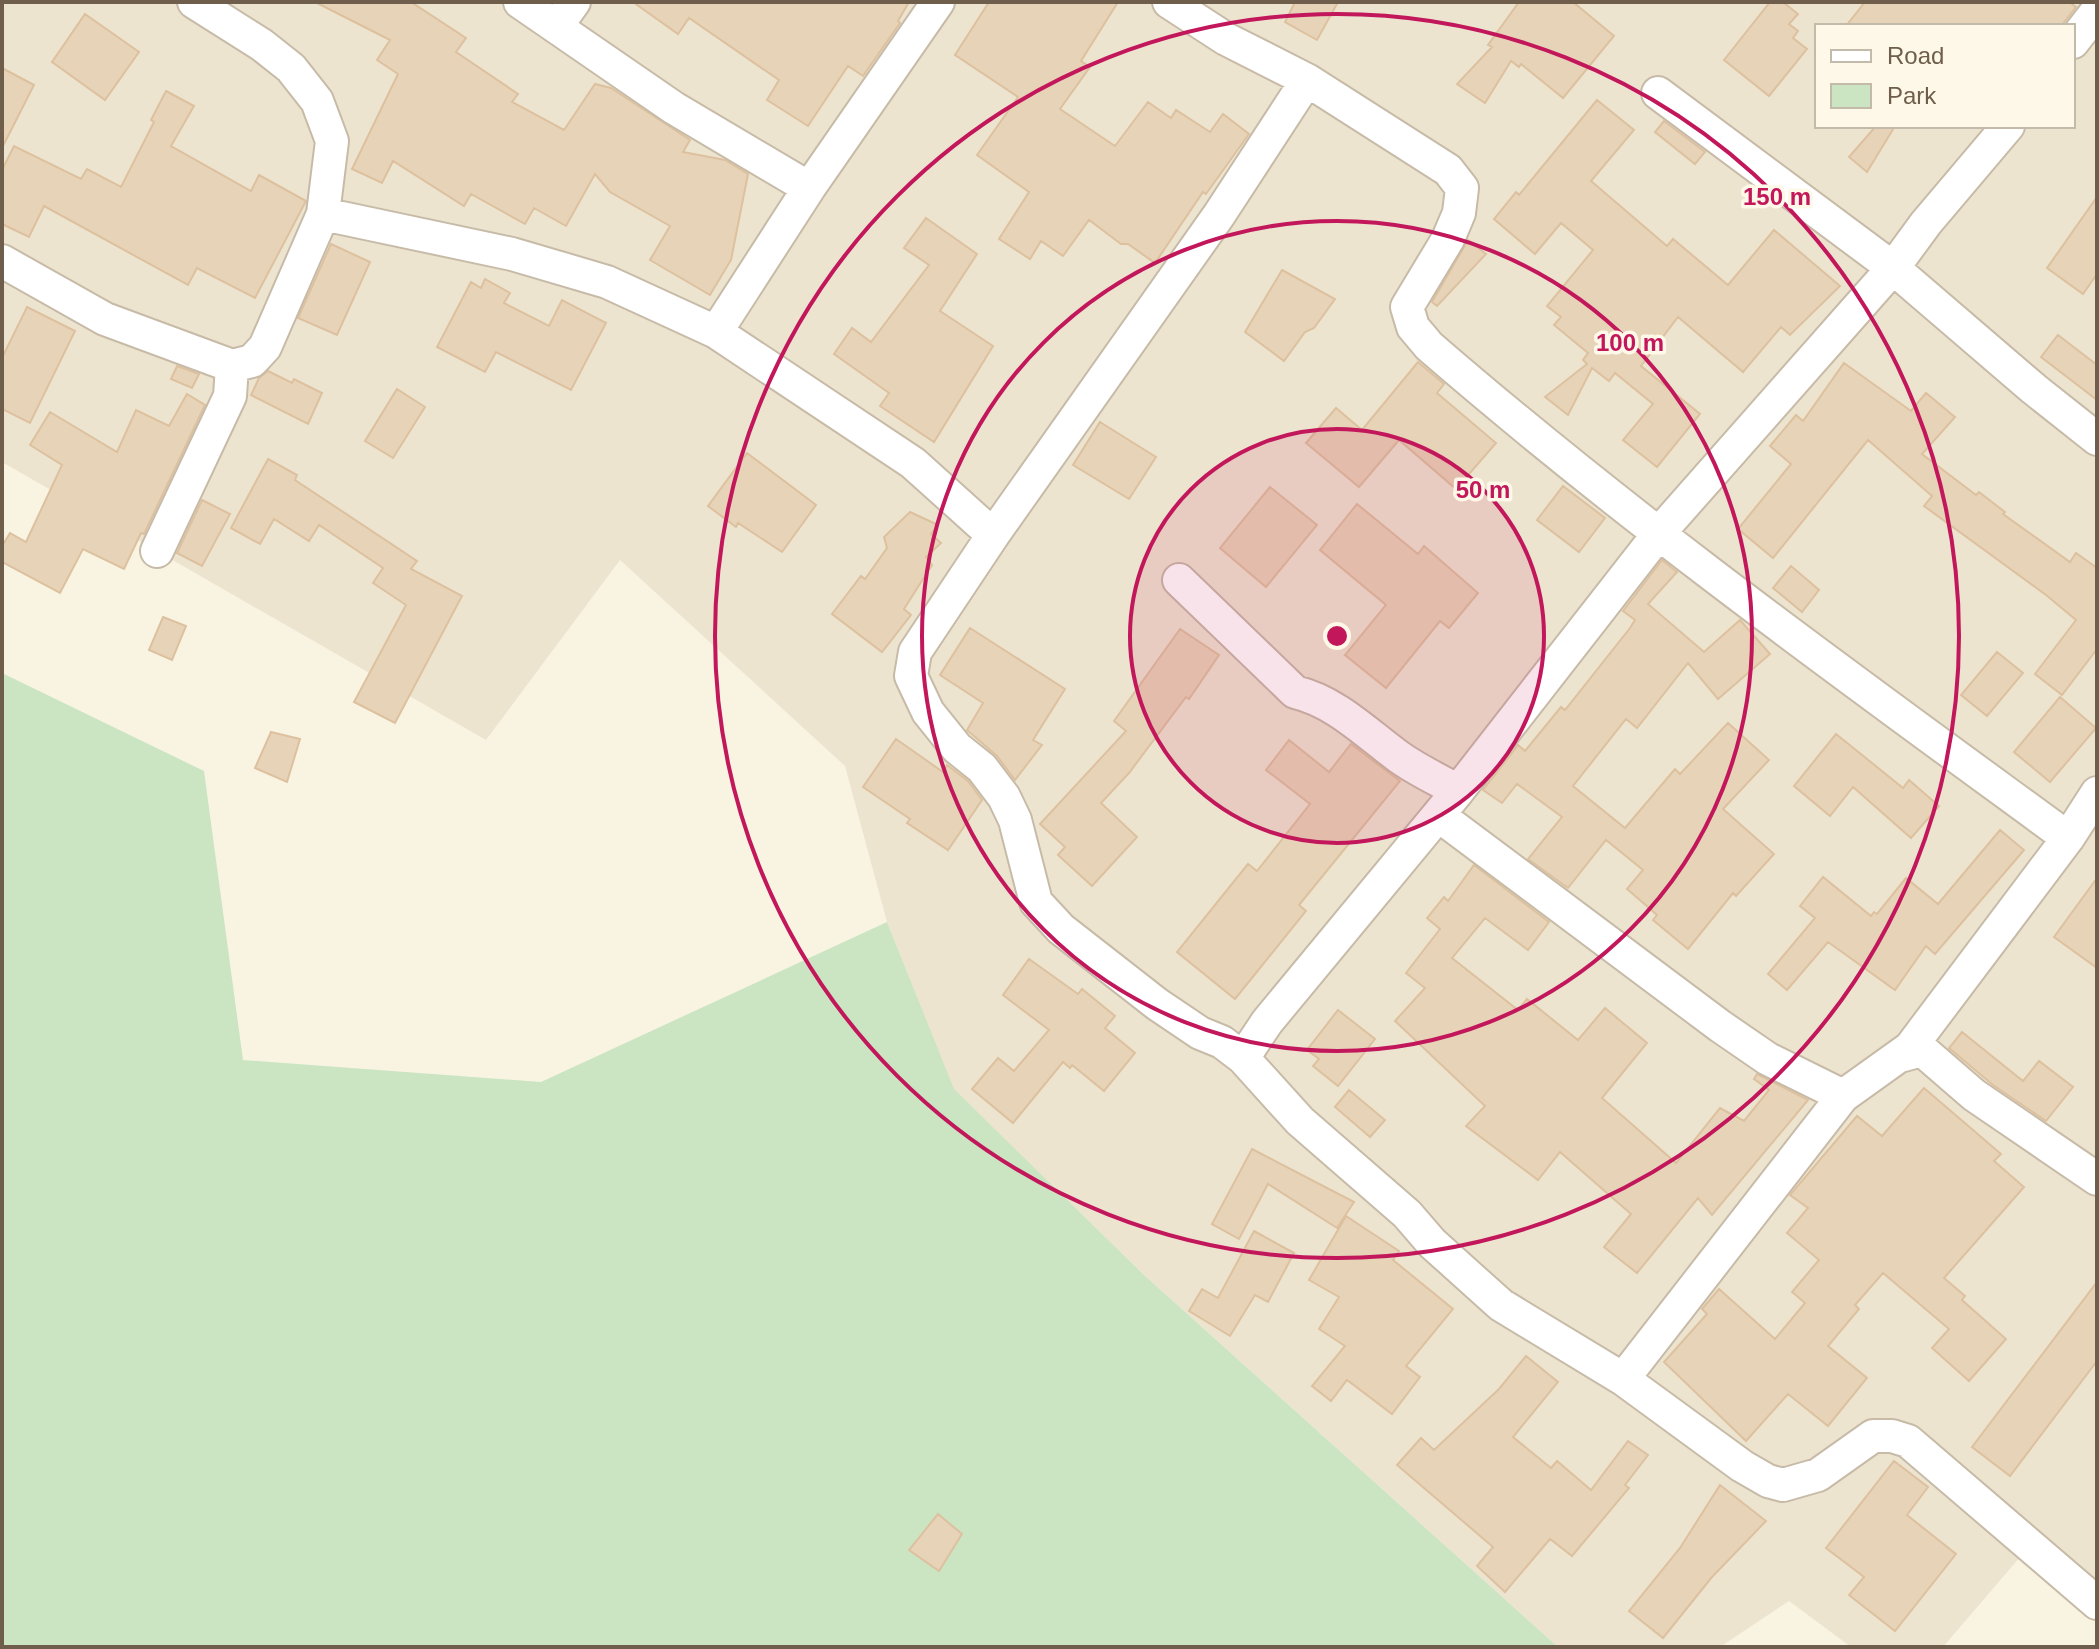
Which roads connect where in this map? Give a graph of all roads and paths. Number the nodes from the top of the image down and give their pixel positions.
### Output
1 (194, 2) edge
2 (520, 2) edge
3 (938, 2) edge
4 (1169, 2) edge
5 (2097, 11) edge
6 (565, 15) edge
7 (2075, 39) edge
8 (1307, 80) junction
9 (1658, 93) dead end
10 (2006, 128) edge
11 (809, 188) junction
12 (323, 214) junction
13 (2, 261) edge
14 (1893, 268) junction
15 (716, 332) junction
16 (232, 366) junction
17 (2097, 439) edge
18 (1660, 532) junction
19 (993, 535) junction
20 (157, 551) dead end
21 (1179, 580) dead end
22 (2097, 793) edge
23 (1448, 803) junction
24 (2068, 838) junction
25 (1900, 1056) junction
26 (1243, 1058) junction
27 (1843, 1096) junction
28 (2097, 1179) edge
29 (1623, 1379) junction
30 (2097, 1603) edge

1 - 12 street
2 - 6 street
3 - 11 street
4 - 8 street
5 - 7 street
6 - 11 street
8 - 18 street
8 - 19 street
9 - 14 street
10 - 14 street
11 - 15 street
12 - 15 street
12 - 16 street
13 - 16 street
14 - 17 street
14 - 18 street
15 - 19 street
16 - 20 street
18 - 23 street
18 - 24 street
19 - 26 street
21 - 23 street
22 - 24 street
23 - 26 street
23 - 27 street
24 - 25 street
25 - 27 street
25 - 28 street
26 - 29 street
27 - 29 street
29 - 30 street

